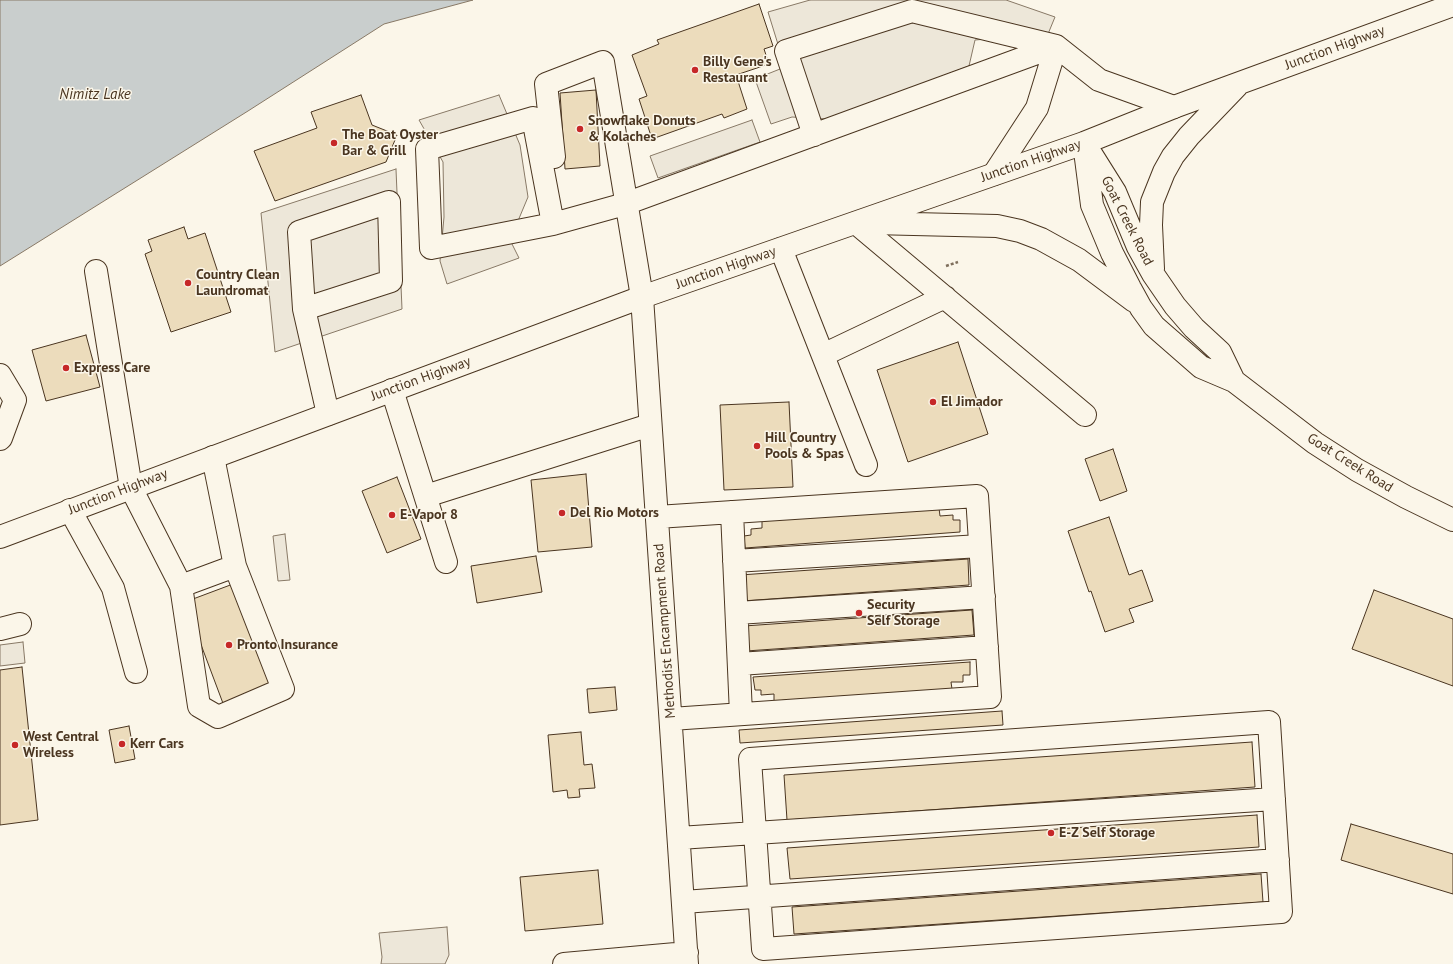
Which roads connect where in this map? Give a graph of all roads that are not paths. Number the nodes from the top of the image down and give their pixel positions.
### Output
1 (1453, 5) edge
2 (1056, 46) junction
3 (1239, 83) junction
4 (1174, 107) junction
5 (814, 135) junction
6 (1084, 143) junction
7 (994, 174) junction
8 (545, 182) junction
9 (625, 204) junction
10 (856, 223) junction
11 (553, 224) junction
12 (782, 249) junction
13 (96, 271) dead end
14 (1153, 274) junction
15 (642, 297) junction
16 (946, 298) junction
17 (1139, 305) junction
18 (304, 309) junction
19 (823, 355) junction
20 (0, 375) edge
21 (1234, 381) junction
22 (392, 390) junction
23 (328, 414) junction
24 (1085, 415) dead end
25 (650, 425) junction
26 (0, 439) edge
27 (212, 457) junction
28 (866, 465) dead end
29 (131, 488) junction
30 (426, 496) junction
31 (70, 510) junction
32 (732, 512) junction
33 (657, 517) junction
34 (1453, 520) edge
35 (0, 537) edge
36 (980, 546) junction
37 (734, 561) junction
38 (446, 562) dead end
39 (235, 566) junction
40 (181, 586) junction
41 (984, 597) junction
42 (737, 613) junction
43 (987, 647) junction
44 (739, 664) junction
45 (136, 672) dead end
46 (741, 714) junction
47 (671, 719) junction
48 (1274, 799) junction
49 (755, 834) junction
50 (679, 838) junction
51 (1278, 860) junction
52 (759, 896) junction
53 (683, 902) junction
54 (687, 959) edge
55 (564, 964) edge

1 - 3 main road, Junction Highway
2 - 4 main road
2 - 5 main road
2 - 5 main road
2 - 7 main road
3 - 4 main road, Junction Highway
3 - 14 main road
4 - 6 main road, Junction Highway
5 - 9 main road
6 - 7 main road, Junction Highway
6 - 14 main road, Goat Creek Road
6 - 17 main road, Goat Creek Road
7 - 10 main road, Junction Highway
8 - 9 main road, Methodist Encampment Road
8 - 11 main road
8 - 11 main road
9 - 11 main road
9 - 15 main road, Methodist Encampment Road
10 - 12 main road, Junction Highway
10 - 16 main road
10 - 17 main road
12 - 15 main road, Junction Highway
12 - 19 main road
13 - 29 main road
14 - 21 main road, Goat Creek Road
15 - 22 main road, Junction Highway
15 - 25 main road, Methodist Encampment Road
16 - 19 main road
16 - 24 main road
17 - 21 main road, Goat Creek Road
18 - 18 main road
18 - 23 main road
19 - 28 main road
20 - 26 main road
21 - 34 main road, Goat Creek Road
22 - 23 main road, Junction Highway
22 - 30 main road
23 - 27 main road, Junction Highway
25 - 30 main road
25 - 33 main road, Methodist Encampment Road
27 - 29 main road, Junction Highway
27 - 39 main road
29 - 31 main road, Junction Highway
29 - 40 main road
30 - 38 main road
31 - 35 main road, Junction Highway
31 - 45 main road
32 - 33 main road
32 - 36 main road
32 - 37 main road
33 - 47 main road, Methodist Encampment Road
36 - 37 main road
36 - 41 main road
37 - 42 main road
39 - 40 main road
39 - 40 main road
41 - 42 main road
41 - 43 main road
42 - 44 main road
43 - 44 main road
43 - 46 main road
44 - 46 main road
46 - 47 main road
47 - 50 main road, Methodist Encampment Road
48 - 49 main road
48 - 49 main road
48 - 51 main road
49 - 50 main road
49 - 52 main road
50 - 53 main road, Methodist Encampment Road
51 - 52 main road
51 - 52 main road
52 - 53 main road
53 - 54 main road, Methodist Encampment Road
54 - 55 main road

